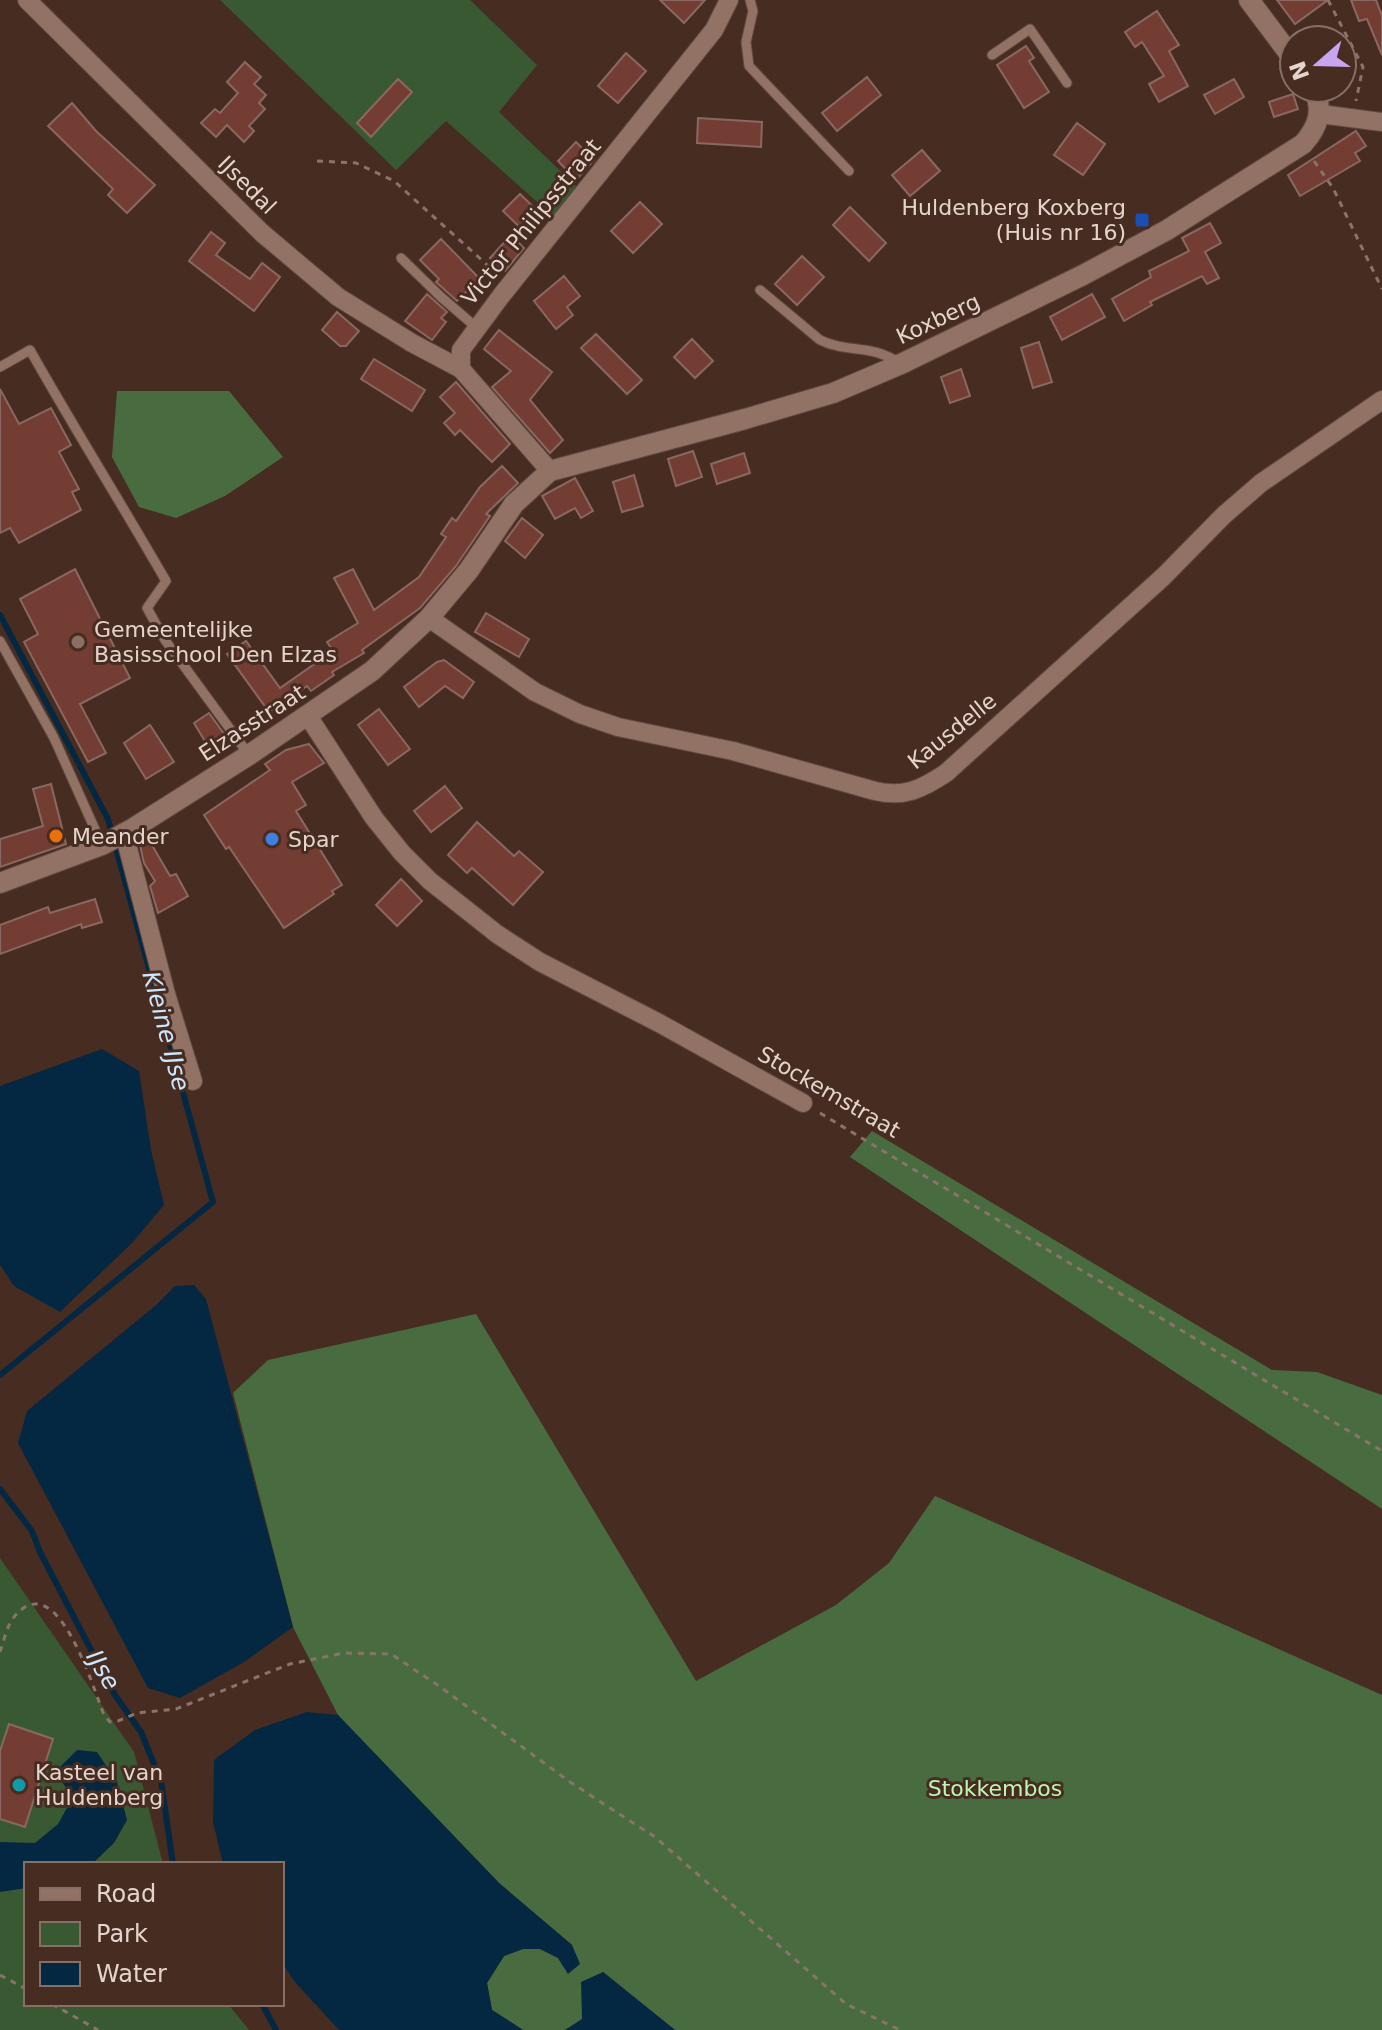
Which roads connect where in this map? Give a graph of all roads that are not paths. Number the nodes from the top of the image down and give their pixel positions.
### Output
1 (27, 0) edge
2 (729, 0) edge
3 (750, 0) edge
4 (1249, 0) edge
5 (1278, 39) edge
6 (992, 55) dead end
7 (1067, 83) dead end
8 (1320, 104) edge
9 (1320, 114) junction
10 (1382, 122) edge
11 (849, 171) dead end
12 (401, 258) dead end
13 (760, 290) dead end
14 (477, 328) junction
15 (901, 364) junction
16 (0, 367) edge
17 (461, 369) junction
18 (1382, 400) edge
19 (550, 471) junction
20 (514, 504) joint
21 (429, 618) junction
22 (0, 641) edge
23 (308, 716) junction
24 (249, 755) junction
25 (114, 839) junction
26 (0, 883) edge
27 (193, 1081) dead end
28 (803, 1103) road end

1 - 17 street, IJsedal
2 - 14 street, Victor Philipsstraat
3 - 11 lane
4 - 5 street
6 - 7 lane
8 - 9 street
9 - 10 street
9 - 15 street, Koxberg
12 - 14 lane
13 - 15 lane
14 - 17 street, Victor Philipsstraat
15 - 19 street, Koxberg
16 - 24 lane
17 - 19 street
18 - 21 street, Kausdelle
19 - 20 street, Koxberg
20 - 21 street, Elzasstraat
21 - 23 street, Elzasstraat
22 - 25 lane
23 - 24 street, Elzasstraat
23 - 28 street, Stockemstraat
24 - 25 street, Elzasstraat
25 - 26 street, Elzasstraat
25 - 27 street

